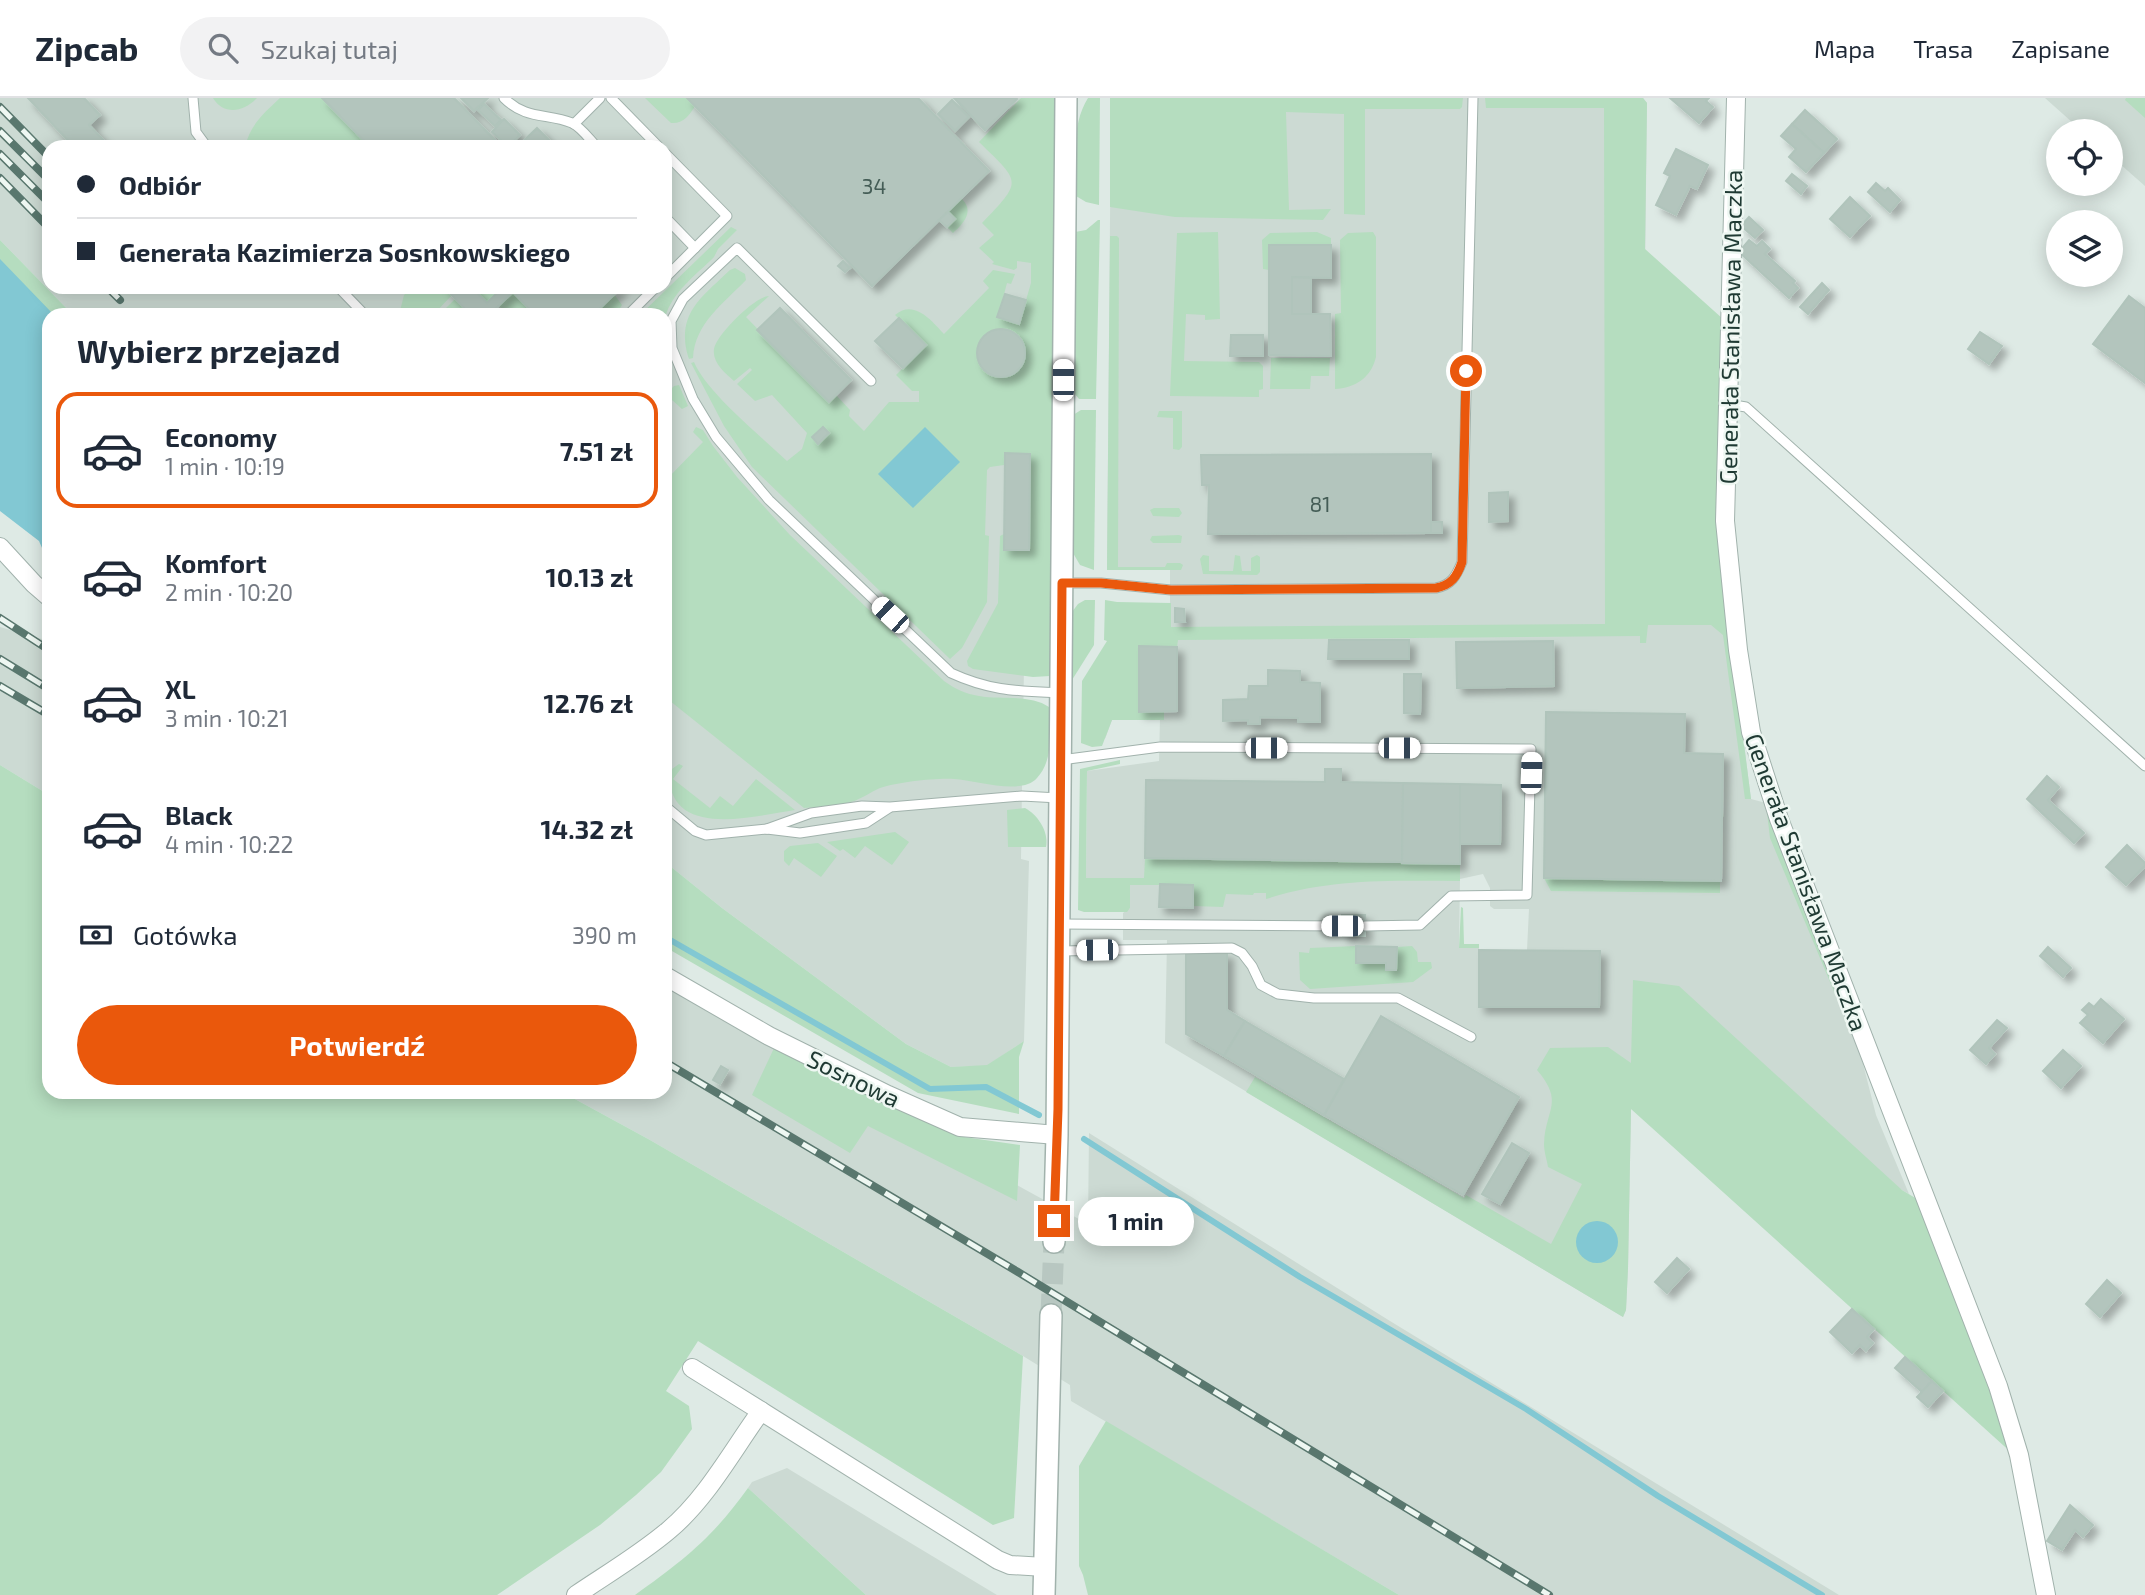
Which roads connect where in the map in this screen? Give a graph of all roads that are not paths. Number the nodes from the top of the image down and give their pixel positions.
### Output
1 (193, 98) edge
2 (504, 98) edge
3 (600, 98) edge
4 (611, 98) edge
5 (1066, 98) edge
6 (1472, 98) edge
7 (1736, 98) edge
8 (574, 124) junction
9 (202, 140) edge
10 (590, 140) edge
11 (652, 140) edge
12 (672, 160) edge
13 (672, 224) edge
14 (695, 248) junction
15 (672, 271) edge
16 (345, 294) edge
17 (649, 294) edge
18 (358, 308) edge
19 (635, 308) edge
20 (672, 319) edge
21 (672, 348) edge
22 (871, 380) dead end
23 (1728, 404) junction
24 (0, 547) edge
25 (1062, 583) junction
26 (42, 591) edge
27 (1061, 693) junction
28 (1061, 760) junction
29 (2145, 766) edge
30 (1060, 798) junction
31 (890, 807) junction
32 (672, 812) edge
33 (767, 829) junction
34 (1059, 925) junction
35 (1342, 926) dead end
36 (1365, 926) dead end
37 (1059, 951) junction
38 (672, 980) edge
39 (1471, 1037) dead end
40 (1057, 1135) junction
41 (1054, 1242) tunnel mouth
42 (1051, 1315) tunnel mouth
43 (692, 1368) dead end
44 (761, 1411) junction
45 (1045, 1567) junction
46 (576, 1595) edge
47 (1044, 1595) edge
48 (2046, 1595) edge

1 - 9 lane
2 - 8 lane
3 - 8 lane
4 - 11 lane
5 - 25 street
6 - 25 lane
7 - 23 street, Generała Stanisława Maczka
8 - 10 lane
12 - 14 lane
13 - 14 lane
14 - 15 lane
16 - 18 lane
17 - 19 lane
20 - 22 lane
21 - 27 lane
23 - 29 lane
23 - 48 street, Generała Stanisława Maczka
24 - 26 street
25 - 27 street
27 - 28 street
28 - 30 street
28 - 36 lane
30 - 31 lane
30 - 34 street
31 - 33 lane
31 - 33 lane
32 - 33 lane
34 - 35 lane
34 - 37 street
37 - 39 lane
37 - 40 street
38 - 40 street, Sosnowa
40 - 41 street
42 - 45 street
43 - 44 street
44 - 45 street
44 - 46 street
45 - 47 street

